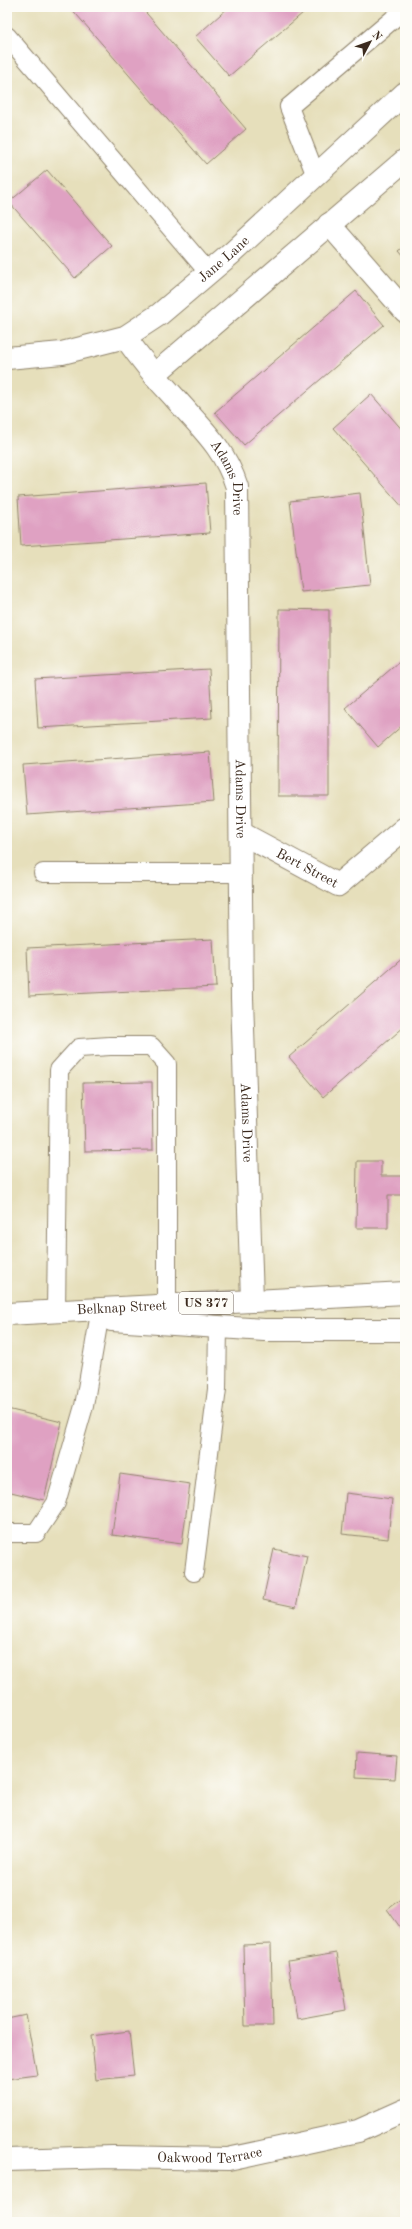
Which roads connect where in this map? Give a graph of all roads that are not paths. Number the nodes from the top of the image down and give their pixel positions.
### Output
1 (405, 9) edge
2 (7, 36) edge
3 (405, 93) edge
4 (405, 160) edge
5 (316, 176) junction
6 (329, 224) junction
7 (209, 273) junction
8 (405, 311) edge
9 (125, 337) junction
10 (7, 358) edge
11 (154, 374) junction
12 (405, 828) edge
13 (241, 833) junction
14 (240, 872) junction
15 (43, 873) dead end
16 (405, 1293) edge
17 (252, 1300) junction
18 (167, 1305) junction
19 (56, 1312) junction
20 (7, 1315) edge
21 (99, 1320) junction
22 (218, 1327) junction
23 (405, 1330) edge
24 (7, 1533) edge
25 (194, 1572) dead end
26 (405, 2110) edge
27 (7, 2160) edge

1 - 5 lane
2 - 7 lane
3 - 5 street, Jane Lane
4 - 6 street
5 - 7 street, Jane Lane
6 - 8 street
6 - 11 street
7 - 9 street, Jane Lane
9 - 10 street, Jane Lane
9 - 11 street, Adams Drive
11 - 13 street, Adams Drive
12 - 13 street, Bert Street
13 - 14 street, Adams Drive
14 - 15 lane
14 - 17 street, Adams Drive
16 - 17 street, Belknap Street / US 377
17 - 18 street, Belknap Street / US 377
18 - 19 street, Belknap Street / US 377
18 - 19 lane
19 - 20 street, Belknap Street / US 377
20 - 21 street, Belknap Street / US 377
21 - 22 street, Belknap Street / US 377
21 - 24 lane
22 - 23 street, Belknap Street / US 377
22 - 25 lane
26 - 27 street, Oakwood Terrace

